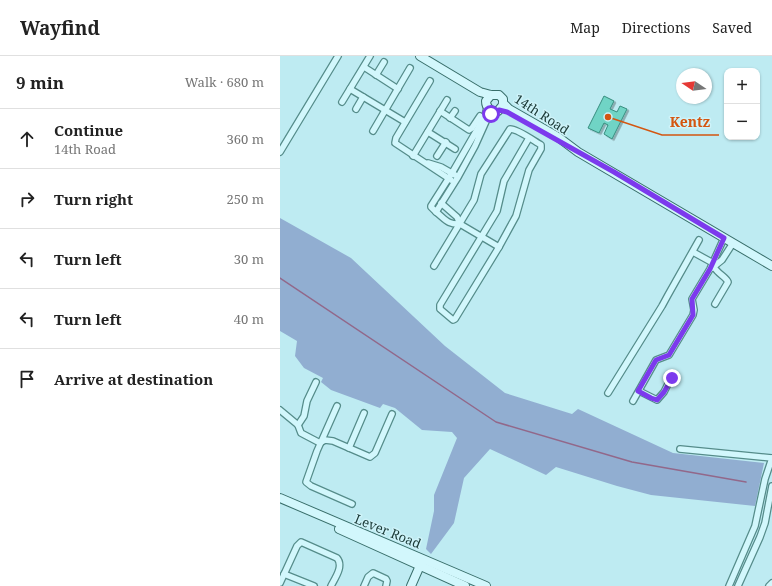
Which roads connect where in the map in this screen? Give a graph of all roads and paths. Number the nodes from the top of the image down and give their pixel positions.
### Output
1 (338, 56) edge
2 (370, 56) edge
3 (414, 56) edge
4 (420, 56) edge
5 (384, 62) dead end
6 (364, 67) junction
7 (410, 68) dead end
8 (376, 75) junction
9 (430, 81) dead end
10 (350, 89) junction
11 (398, 89) junction
12 (363, 97) junction
13 (446, 100) dead end
14 (342, 102) dead end
15 (494, 105) junction
16 (356, 110) dead end
17 (386, 111) junction
18 (440, 111) junction
19 (455, 111) dead end
20 (480, 116) dead end
21 (450, 118) junction
22 (405, 122) junction
23 (372, 132) dead end
24 (428, 132) junction
25 (529, 138) junction
26 (467, 141) junction
27 (446, 142) junction
28 (474, 146) junction
29 (455, 149) dead end
30 (280, 152) edge
31 (413, 156) junction
32 (437, 156) dead end
33 (424, 162) junction
34 (452, 173) junction
35 (458, 177) junction
36 (448, 179) junction
37 (454, 182) junction
38 (441, 203) junction
39 (436, 212) junction
40 (460, 224) junction
41 (481, 236) junction
42 (724, 238) junction
43 (699, 240) dead end
44 (733, 243) junction
45 (499, 248) junction
46 (693, 252) junction
47 (434, 266) dead end
48 (712, 266) junction
49 (772, 266) edge
50 (715, 304) dead end
51 (672, 378) dead end
52 (316, 382) dead end
53 (638, 391) junction
54 (608, 393) dead end
55 (633, 401) dead end
56 (338, 406) dead end
57 (280, 410) edge
58 (364, 413) dead end
59 (392, 414) dead end
60 (298, 425) junction
61 (320, 443) junction
62 (349, 448) junction
63 (680, 449) dead end
64 (772, 458) edge
65 (772, 486) edge
66 (280, 498) edge
67 (280, 502) edge
68 (352, 504) dead end
69 (424, 563) junction
70 (284, 574) junction
71 (280, 583) edge
72 (772, 583) edge
73 (314, 586) edge
74 (331, 586) edge
75 (364, 586) edge
76 (386, 586) edge
77 (411, 586) edge
78 (416, 586) edge
79 (465, 586) edge
80 (486, 586) edge
81 (729, 586) edge
82 (738, 586) edge
83 (769, 586) edge

1 - 30 street
2 - 6 street
3 - 15 street, 14th Road
4 - 15 street, 14th Road
5 - 8 street
6 - 8 street
6 - 10 street
7 - 11 street
8 - 11 street
9 - 22 street
10 - 12 street
10 - 14 street
11 - 17 street
12 - 16 street
12 - 17 street
13 - 18 street
15 - 26 street
15 - 28 street
15 - 42 street, 14th Road
17 - 22 street
17 - 23 street
18 - 21 street
18 - 24 street
19 - 21 street
20 - 21 street
22 - 31 street
24 - 27 street
24 - 31 street
25 - 40 street
25 - 41 street
25 - 45 street
26 - 28 street
26 - 34 street
27 - 29 street
27 - 32 street
28 - 35 street
31 - 33 street
33 - 34 street
33 - 36 street
34 - 35 street
34 - 36 street
35 - 37 street
36 - 37 street
36 - 39 street
37 - 38 street
38 - 39 street
38 - 40 street
39 - 40 street
40 - 41 street
40 - 47 street
41 - 45 street
41 - 45 street
42 - 44 street, 14th Road
42 - 48 street
43 - 46 street
44 - 48 street
44 - 49 street, 14th Road
46 - 48 street
46 - 54 street
48 - 50 street
48 - 53 street
51 - 53 street
52 - 60 street
53 - 55 street
56 - 61 street
57 - 60 street
58 - 62 street
59 - 62 street
60 - 61 street
61 - 62 street
61 - 68 street
63 - 64 street
64 - 81 street
65 - 82 street
66 - 69 street, Lever Road
67 - 69 street, Lever Road
69 - 77 street
69 - 78 street
69 - 79 street, Lever Road
69 - 80 street, Lever Road
70 - 71 street
70 - 73 street
70 - 74 street
72 - 83 street
75 - 76 street

